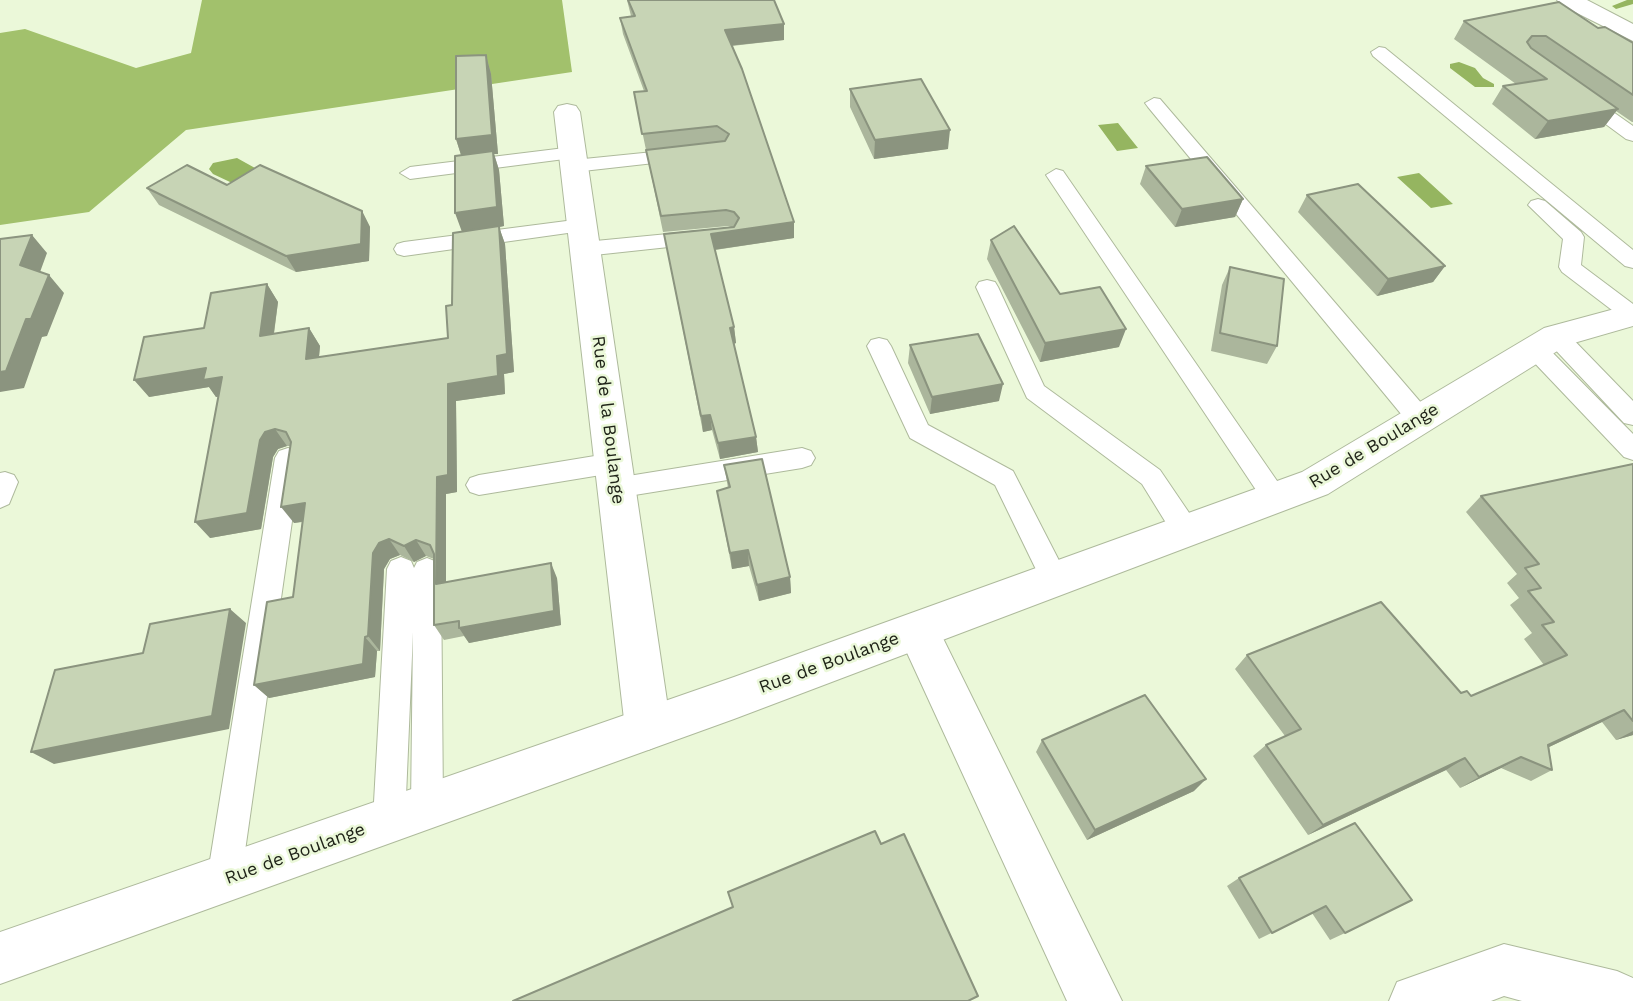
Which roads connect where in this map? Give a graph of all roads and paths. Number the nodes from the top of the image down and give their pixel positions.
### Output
1 (1569, 0) edge
2 (1633, 34) edge
3 (1378, 52) dead end
4 (1569, 90) edge
5 (1154, 103) dead end
6 (567, 112) dead end
7 (1633, 135) edge
8 (1473, 149) dead end
9 (706, 152) edge
10 (574, 160) junction
11 (410, 173) dead end
12 (1056, 174) dead end
13 (584, 237) junction
14 (715, 237) edge
15 (404, 249) dead end
16 (1633, 261) edge
17 (987, 288) dead end
18 (1633, 315) edge
19 (1545, 342) junction
20 (879, 346) dead end
21 (1633, 416) edge
22 (1420, 419) junction
23 (1633, 450) edge
24 (288, 458) edge
25 (802, 458) dead end
26 (615, 476) junction
27 (479, 485) dead end
28 (1275, 498) junction
29 (1186, 531) junction
30 (1055, 580) junction
31 (918, 631) junction
32 (648, 728) junction
33 (408, 814) junction
34 (224, 879) junction
35 (0, 958) edge
36 (1095, 1001) edge
37 (1416, 1001) edge
38 (1620, 1001) edge

1 - 2 main road
3 - 16 lane
4 - 7 lane
5 - 22 lane
6 - 10 main road, Rue de la Boulange
8 - 18 lane
9 - 10 lane
10 - 11 lane
10 - 13 main road, Rue de la Boulange
12 - 28 lane
13 - 14 lane
13 - 15 lane
13 - 26 main road, Rue de la Boulange
17 - 29 lane
18 - 19 main road, Rue de Boulange
19 - 21 lane
19 - 22 main road, Rue de Boulange
19 - 23 lane
20 - 30 lane
22 - 28 main road, Rue de Boulange
24 - 34 lane
25 - 26 lane
26 - 27 lane
26 - 32 main road, Rue de la Boulange
28 - 29 main road, Rue de Boulange
29 - 30 main road, Rue de Boulange
30 - 31 main road, Rue de Boulange
31 - 32 main road, Rue de Boulange
31 - 36 main road
32 - 33 main road, Rue de Boulange
33 - 33 lane
33 - 34 main road, Rue de Boulange
34 - 35 main road, Rue de Boulange
37 - 38 main road

